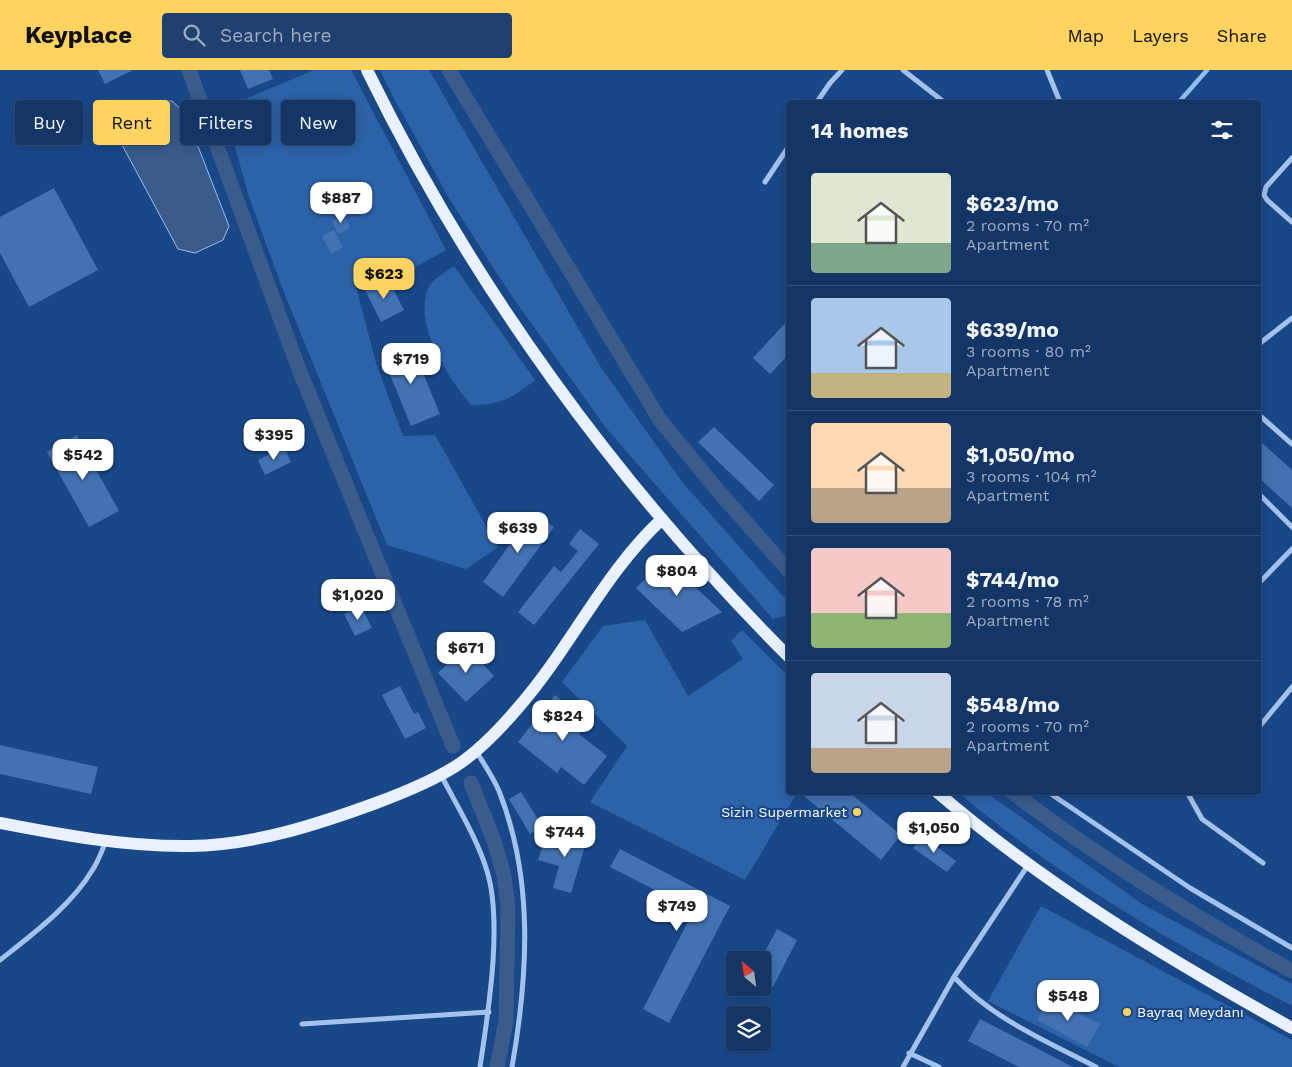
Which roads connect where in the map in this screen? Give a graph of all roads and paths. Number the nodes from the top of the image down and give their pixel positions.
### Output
1 (367, 70) edge
2 (842, 70) edge
3 (903, 70) edge
4 (1047, 70) edge
5 (818, 100) edge
6 (941, 100) edge
7 (1059, 100) edge
8 (786, 150) edge
9 (1292, 158) edge
10 (765, 182) dead end
11 (1292, 222) edge
12 (1292, 318) edge
13 (1261, 342) edge
14 (1261, 417) edge
15 (1292, 444) edge
16 (1261, 496) edge
17 (662, 519) junction
18 (1292, 527) edge
19 (1292, 549) edge
20 (1261, 581) edge
21 (786, 654) edge
22 (1292, 687) edge
23 (1261, 725) edge
24 (476, 751) junction
25 (441, 775) junction
26 (941, 795) edge
27 (1052, 795) edge
28 (1188, 795) edge
29 (0, 823) edge
30 (106, 840) junction
31 (1263, 863) dead end
32 (1029, 864) junction
33 (1292, 948) edge
34 (0, 960) edge
35 (954, 978) junction
36 (489, 1012) junction
37 (302, 1024) dead end
38 (1292, 1028) edge
39 (910, 1054) junction
40 (480, 1067) edge
41 (512, 1067) edge
42 (903, 1067) edge
43 (939, 1067) edge
44 (1096, 1067) edge

1 - 17 main road
2 - 5 street
3 - 6 street
4 - 7 street
8 - 10 street
9 - 11 street
12 - 13 street
14 - 15 street
16 - 18 street
17 - 21 main road
17 - 24 main road
19 - 20 street
22 - 23 street
24 - 25 main road
24 - 41 street
25 - 30 main road
25 - 36 street
26 - 32 main road
27 - 33 street
28 - 31 street
29 - 30 main road
30 - 34 street
32 - 35 street
32 - 38 main road
35 - 39 street
35 - 44 street
36 - 37 street
36 - 40 street
39 - 42 street
39 - 43 street

